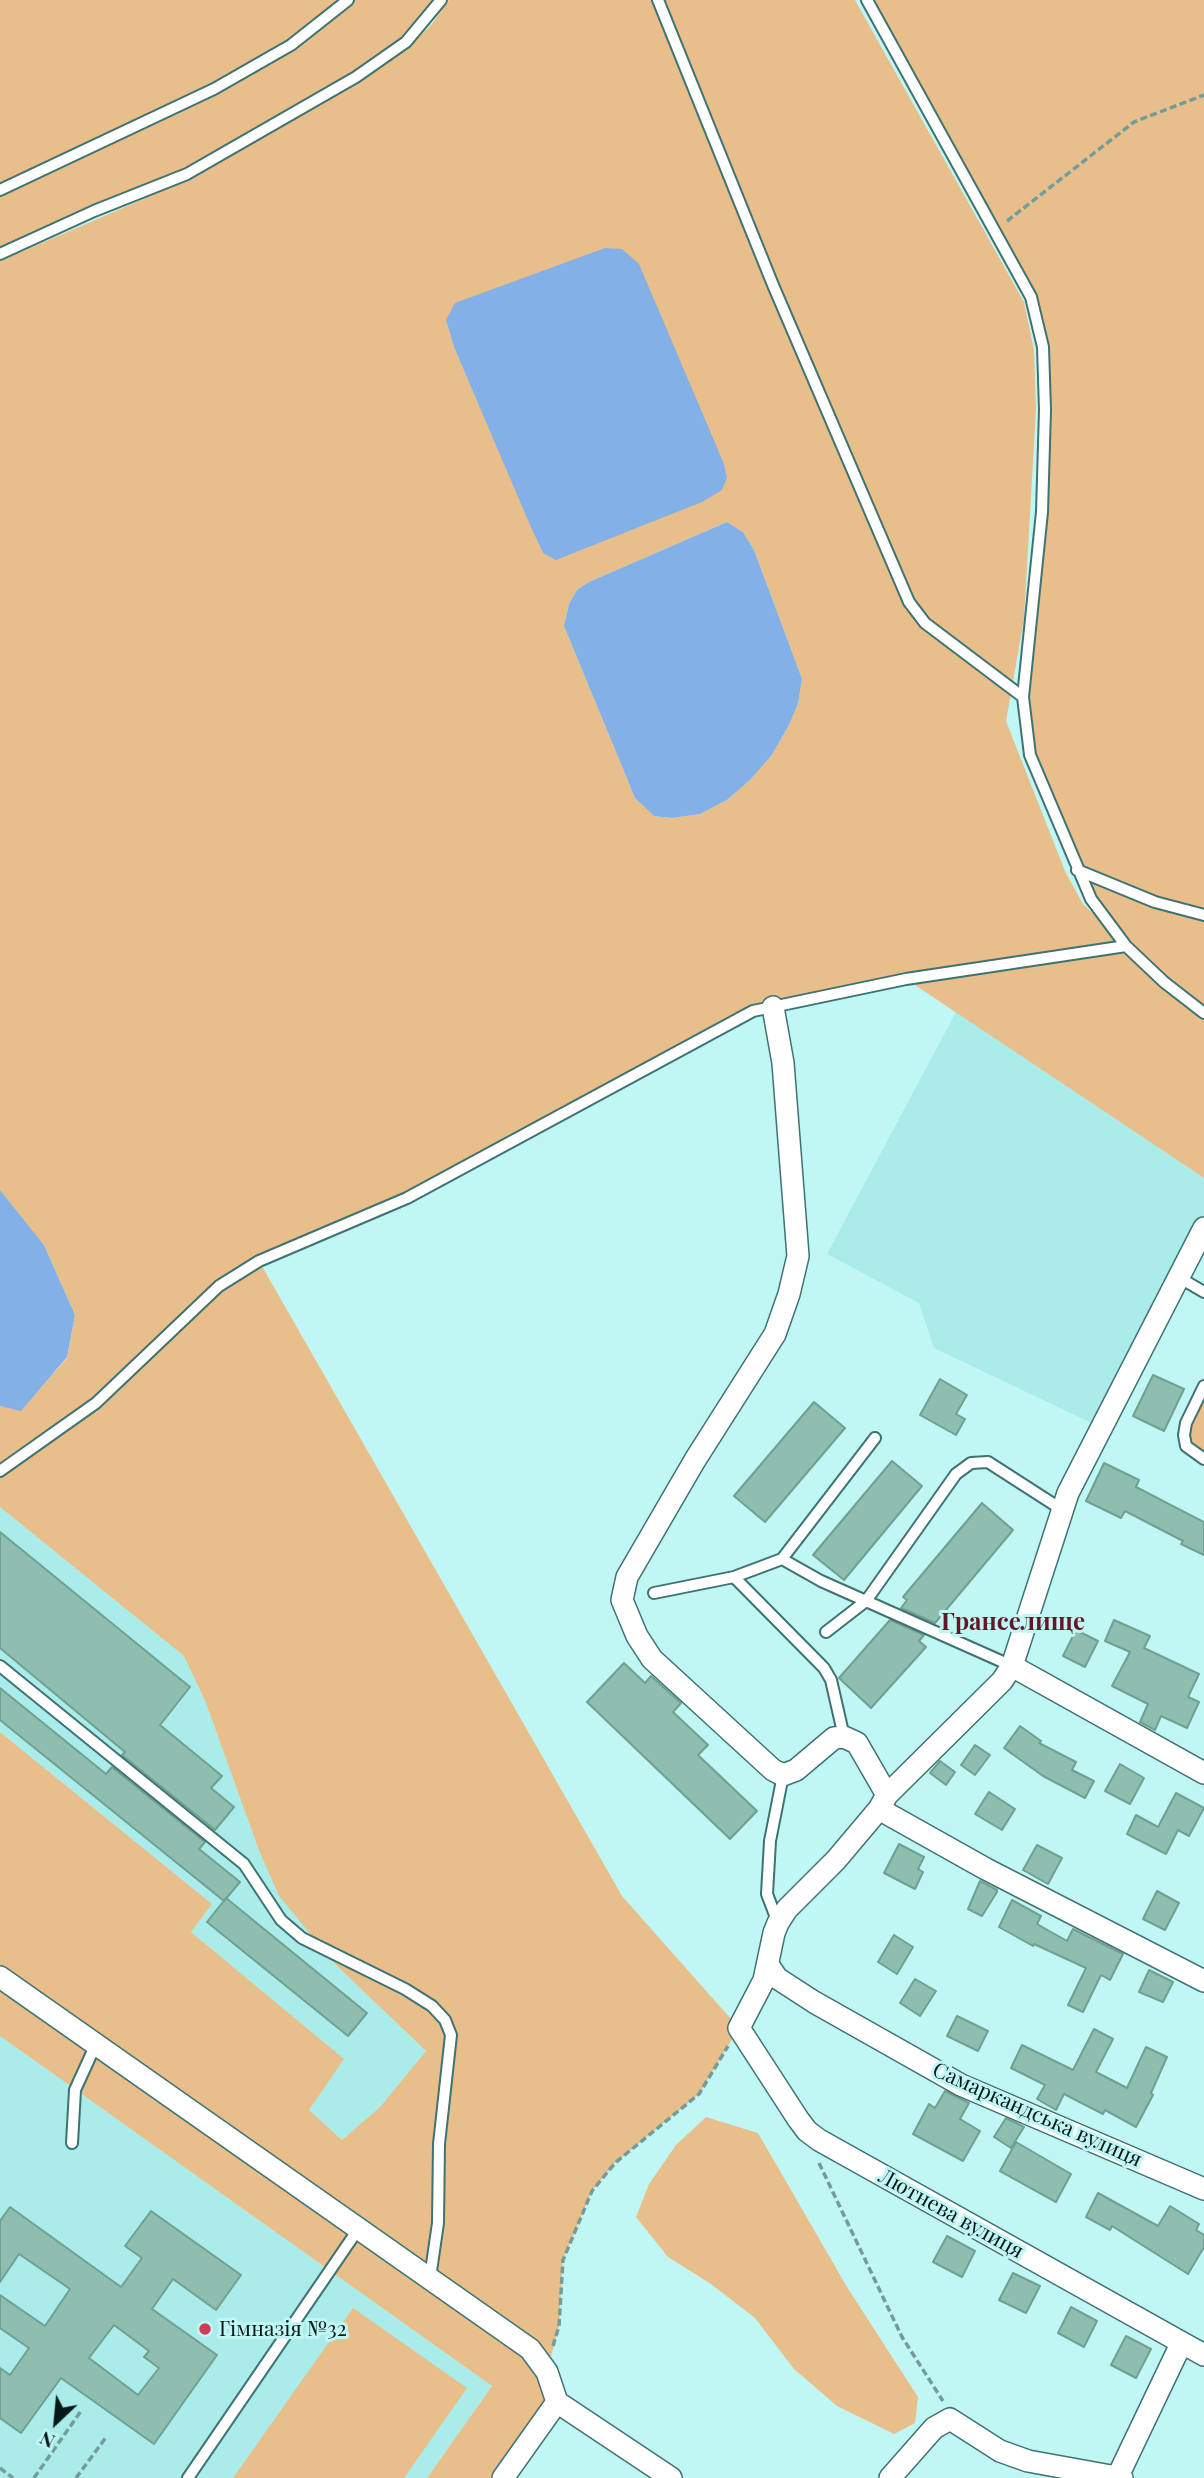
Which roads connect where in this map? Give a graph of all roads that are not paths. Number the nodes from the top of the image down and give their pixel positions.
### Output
1 (348, 0) edge
2 (441, 0) edge
3 (659, 0) edge
4 (867, 0) edge
5 (0, 190) edge
6 (0, 254) edge
7 (1023, 697) junction
8 (1077, 870) junction
9 (1204, 915) edge
10 (1126, 946) junction
11 (773, 1007) junction
12 (1204, 1013) edge
13 (1204, 1228) edge
14 (1180, 1278) junction
15 (1204, 1292) edge
16 (1204, 1386) edge
17 (875, 1438) dead end
18 (1204, 1459) edge
19 (0, 1471) edge
20 (1061, 1509) junction
21 (782, 1559) junction
22 (734, 1577) junction
23 (654, 1593) dead end
24 (866, 1601) junction
25 (826, 1632) dead end
26 (0, 1666) edge
27 (1012, 1666) junction
28 (844, 1737) junction
29 (1204, 1773) edge
30 (783, 1775) junction
31 (883, 1802) junction
32 (778, 1923) junction
33 (769, 1966) junction
34 (0, 1976) edge
35 (1204, 1980) edge
36 (96, 2044) junction
37 (72, 2143) dead end
38 (1204, 2189) edge
39 (359, 2228) junction
40 (430, 2278) junction
41 (1181, 2344) junction
42 (1204, 2355) edge
43 (557, 2402) junction
44 (1120, 2477) edge
45 (188, 2478) edge
46 (503, 2478) edge
47 (671, 2478) edge
48 (890, 2478) edge

1 - 5 lane
2 - 6 lane
3 - 7 lane
4 - 7 lane
7 - 8 lane
8 - 9 lane
8 - 10 lane
10 - 11 lane
10 - 12 lane
11 - 19 lane
11 - 30 street
13 - 14 street
14 - 15 lane
14 - 20 street
16 - 18 lane
17 - 21 lane
20 - 24 lane
20 - 27 street
21 - 22 lane
21 - 24 lane
22 - 23 lane
22 - 28 lane
24 - 25 lane
24 - 27 lane
26 - 40 lane
27 - 29 street
27 - 31 street
28 - 30 street
28 - 31 street
30 - 32 lane
31 - 32 street
31 - 35 street
32 - 33 street
33 - 38 street, Самаркандська вулиця
33 - 41 street, Лютнева вулиця
34 - 36 street
36 - 37 lane
36 - 39 street
39 - 40 street
39 - 45 lane
40 - 43 street
41 - 42 street, Лютнева вулиця
41 - 44 street
43 - 46 street
43 - 47 street
44 - 48 street

